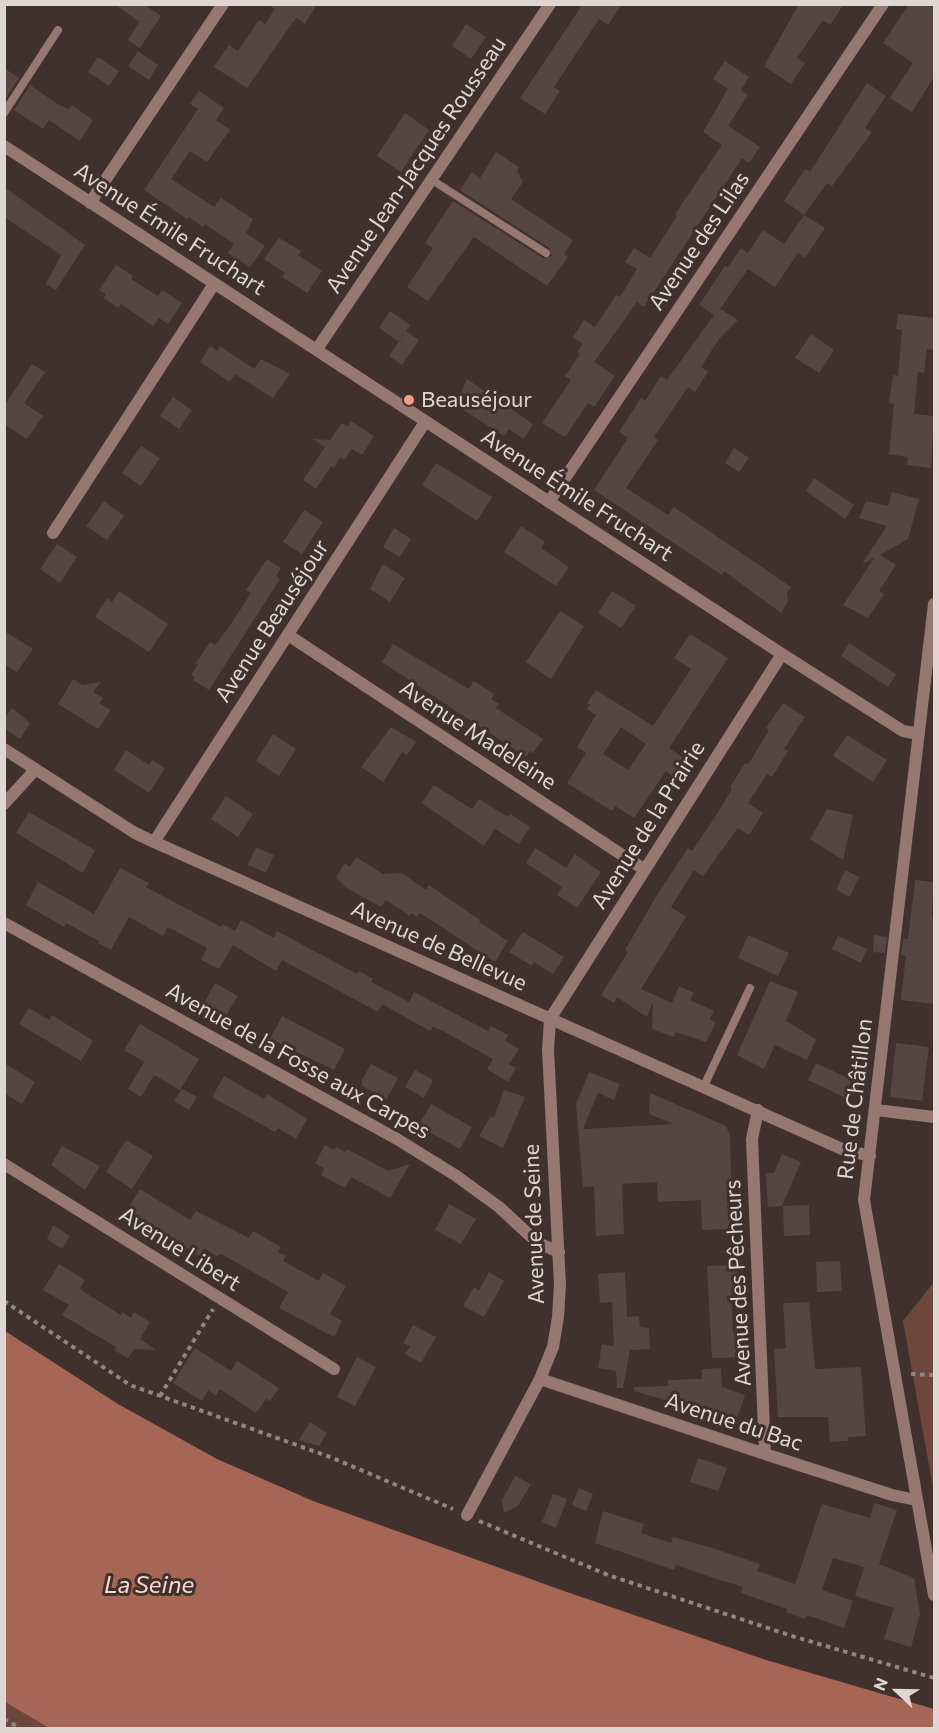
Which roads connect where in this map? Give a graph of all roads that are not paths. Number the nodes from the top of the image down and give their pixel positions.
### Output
1 (223, 4) edge
2 (550, 4) edge
3 (883, 4) edge
4 (58, 30) dead end
5 (4, 113) edge
6 (4, 146) edge
7 (432, 180) junction
8 (90, 203) junction
9 (546, 253) dead end
10 (214, 284) junction
11 (318, 349) junction
12 (425, 422) junction
13 (549, 501) junction
14 (53, 533) dead end
15 (934, 604) edge
16 (288, 634) junction
17 (782, 654) junction
18 (919, 734) junction
19 (4, 749) edge
20 (35, 770) junction
21 (4, 804) edge
22 (154, 842) junction
23 (645, 870) junction
24 (4, 923) edge
25 (750, 988) dead end
26 (550, 1019) junction
27 (704, 1086) junction
28 (758, 1110) junction
29 (876, 1110) junction
30 (934, 1117) edge
31 (870, 1156) junction
32 (4, 1164) edge
33 (559, 1251) junction
34 (334, 1369) dead end
35 (540, 1378) junction
36 (765, 1454) junction
37 (916, 1500) junction
38 (467, 1515) dead end
39 (934, 1595) edge

1 - 8 street
2 - 7 street, Avenue Jean-Jacques Rousseau
3 - 13 street, Avenue des Lilas
4 - 5 lane
6 - 8 street, Avenue Émile Fruchart
7 - 9 lane
7 - 11 street, Avenue Jean-Jacques Rousseau
8 - 10 street, Avenue Émile Fruchart
10 - 11 street, Avenue Émile Fruchart
10 - 14 street
11 - 12 street, Avenue Émile Fruchart
12 - 13 street, Avenue Émile Fruchart
12 - 16 street, Avenue Beauséjour
13 - 17 street, Avenue Émile Fruchart
15 - 18 street, Rue de Châtillon
16 - 22 street, Avenue Beauséjour
16 - 23 street, Avenue Madeleine
17 - 18 street, Avenue Émile Fruchart
17 - 23 street, Avenue de la Prairie
18 - 29 street, Rue de Châtillon
19 - 20 street, Avenue de Bellevue
20 - 21 street
20 - 22 street, Avenue de Bellevue
22 - 26 street, Avenue de Bellevue
23 - 26 street, Avenue de la Prairie
24 - 33 street, Avenue de la Fosse aux Carpes
25 - 27 lane
26 - 27 street, Avenue de Bellevue
26 - 33 street, Avenue de Seine
27 - 28 street, Avenue de Bellevue
28 - 31 street, Avenue de Bellevue
28 - 36 street, Avenue des Pêcheurs
29 - 30 street
29 - 31 street, Rue de Châtillon
31 - 37 street, Rue de Châtillon
32 - 34 street, Avenue Libert
33 - 35 street, Avenue de Seine
35 - 36 street, Avenue du Bac
35 - 38 street, Avenue de Seine
36 - 37 street, Avenue du Bac
37 - 39 street, Rue de Châtillon

